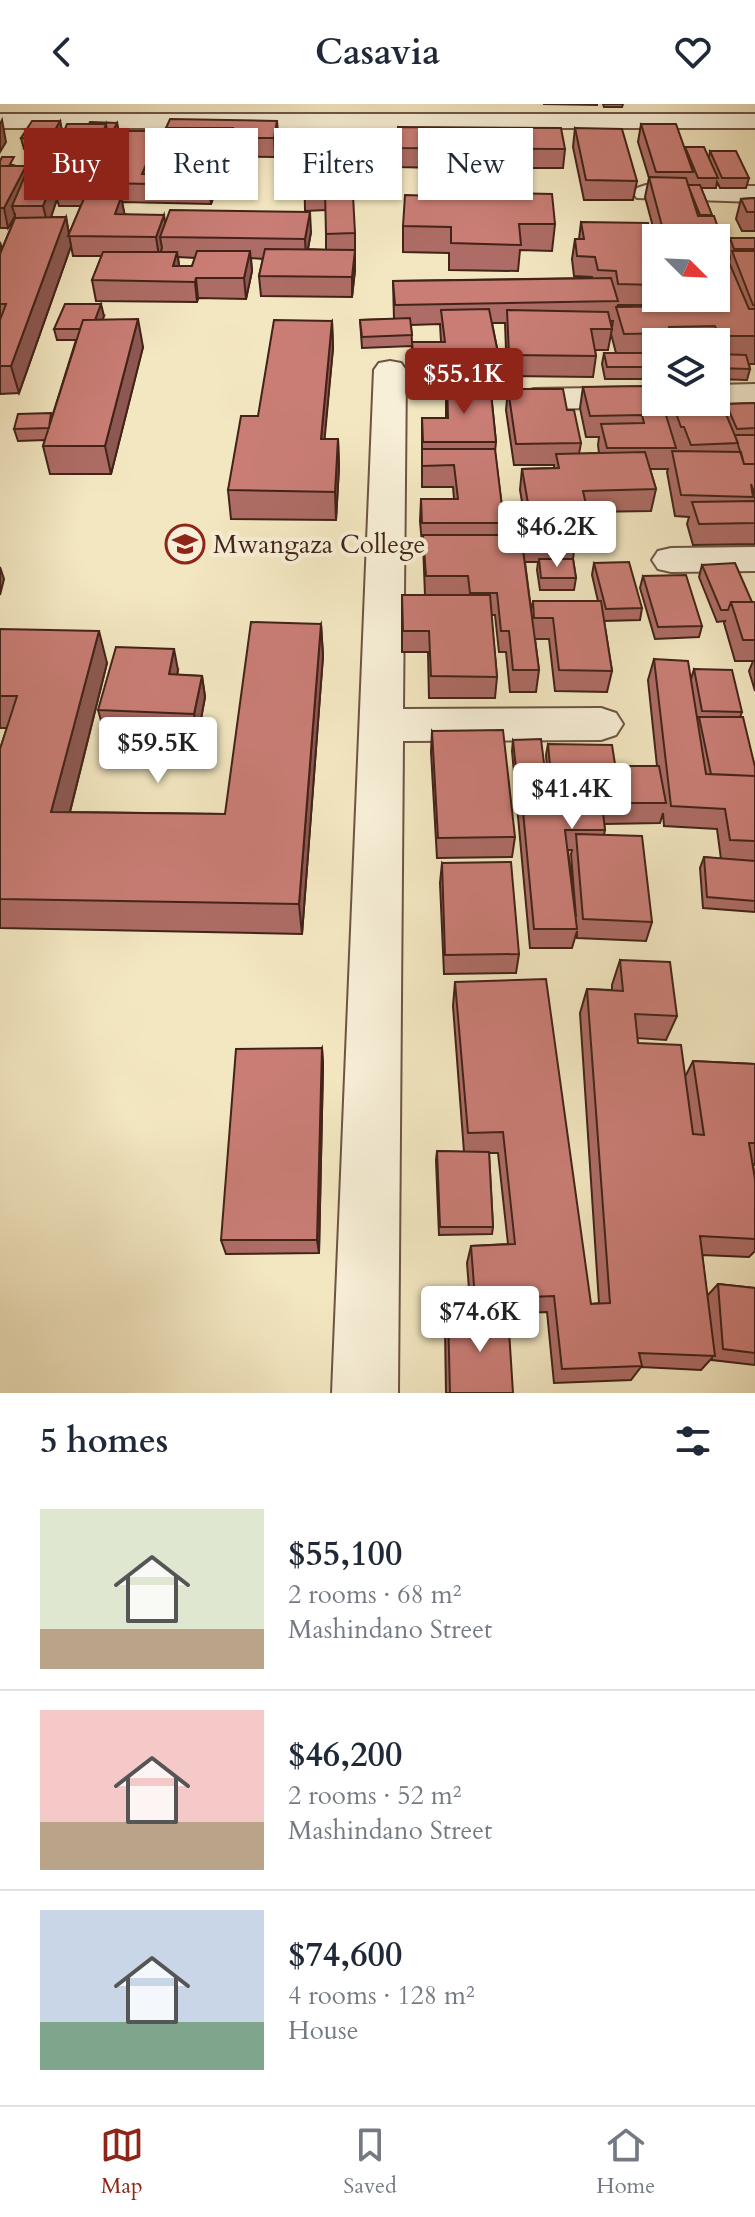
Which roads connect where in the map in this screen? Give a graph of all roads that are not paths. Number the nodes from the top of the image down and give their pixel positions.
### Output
1 (697, 112) edge
2 (383, 113) edge
3 (14, 115) edge
4 (755, 121) edge
5 (646, 193) dead end
6 (755, 194) edge
7 (390, 370) dead end
8 (755, 394) edge
9 (730, 395) edge
10 (642, 397) edge
11 (534, 399) edge
12 (755, 559) edge
13 (671, 560) dead end
14 (601, 724) dead end
15 (381, 725) junction
16 (365, 1393) edge

1 - 2 street
1 - 4 street
2 - 3 street
5 - 6 street
7 - 15 street
8 - 9 street
10 - 11 street
12 - 13 street
14 - 15 street
15 - 16 street

